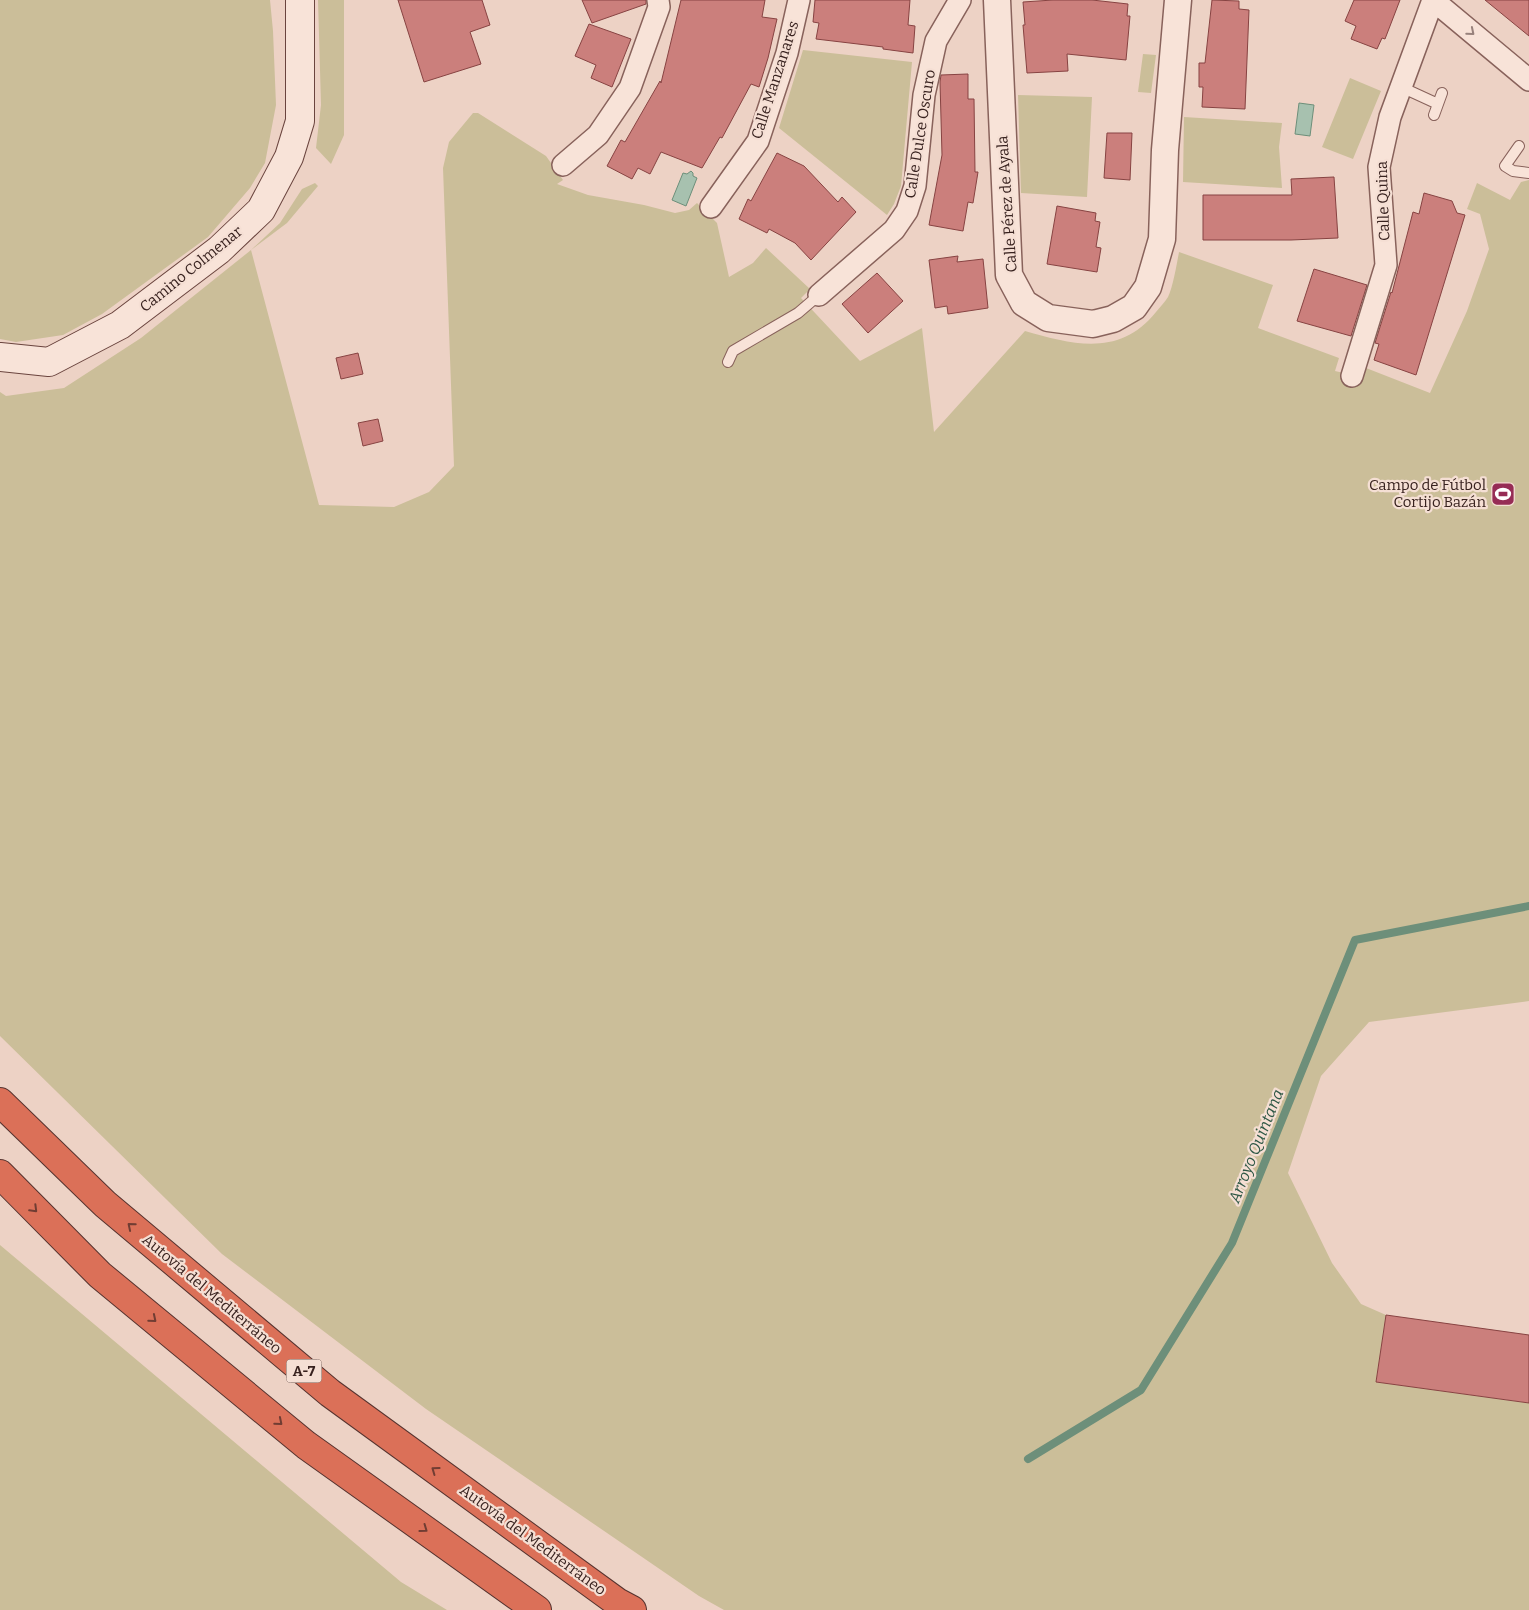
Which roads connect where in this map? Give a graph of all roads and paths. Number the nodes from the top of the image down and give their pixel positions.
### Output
1 (300, 0) edge
2 (658, 0) edge
3 (799, 0) edge
4 (960, 0) edge
5 (997, 0) edge
6 (1178, 0) edge
7 (1433, 0) edge
8 (1529, 80) edge
9 (1402, 87) junction
10 (1442, 93) dead end
11 (1438, 104) junction
12 (1434, 115) dead end
13 (1519, 146) dead end
14 (563, 165) dead end
15 (1529, 173) edge
16 (711, 207) dead end
17 (818, 295) joint
18 (0, 357) edge
19 (728, 362) dead end
20 (1352, 376) dead end
21 (0, 1102) edge
22 (0, 1174) edge
23 (537, 1610) edge
24 (632, 1610) edge

1 - 18 main road, Camino Colmenar
2 - 14 street
3 - 16 street, Calle Manzanares
4 - 17 street, Calle Dulce Oscuro
5 - 6 street, Calle Pérez de Ayala
7 -> 8 street
7 - 9 street, Calle Quina
9 - 11 lane
9 - 20 street, Calle Quina
10 - 11 lane
11 - 12 lane
13 - 15 lane
17 - 19 lane
24 -> 21 highway, Autovía del Mediterráneo / A-7
22 -> 23 highway

